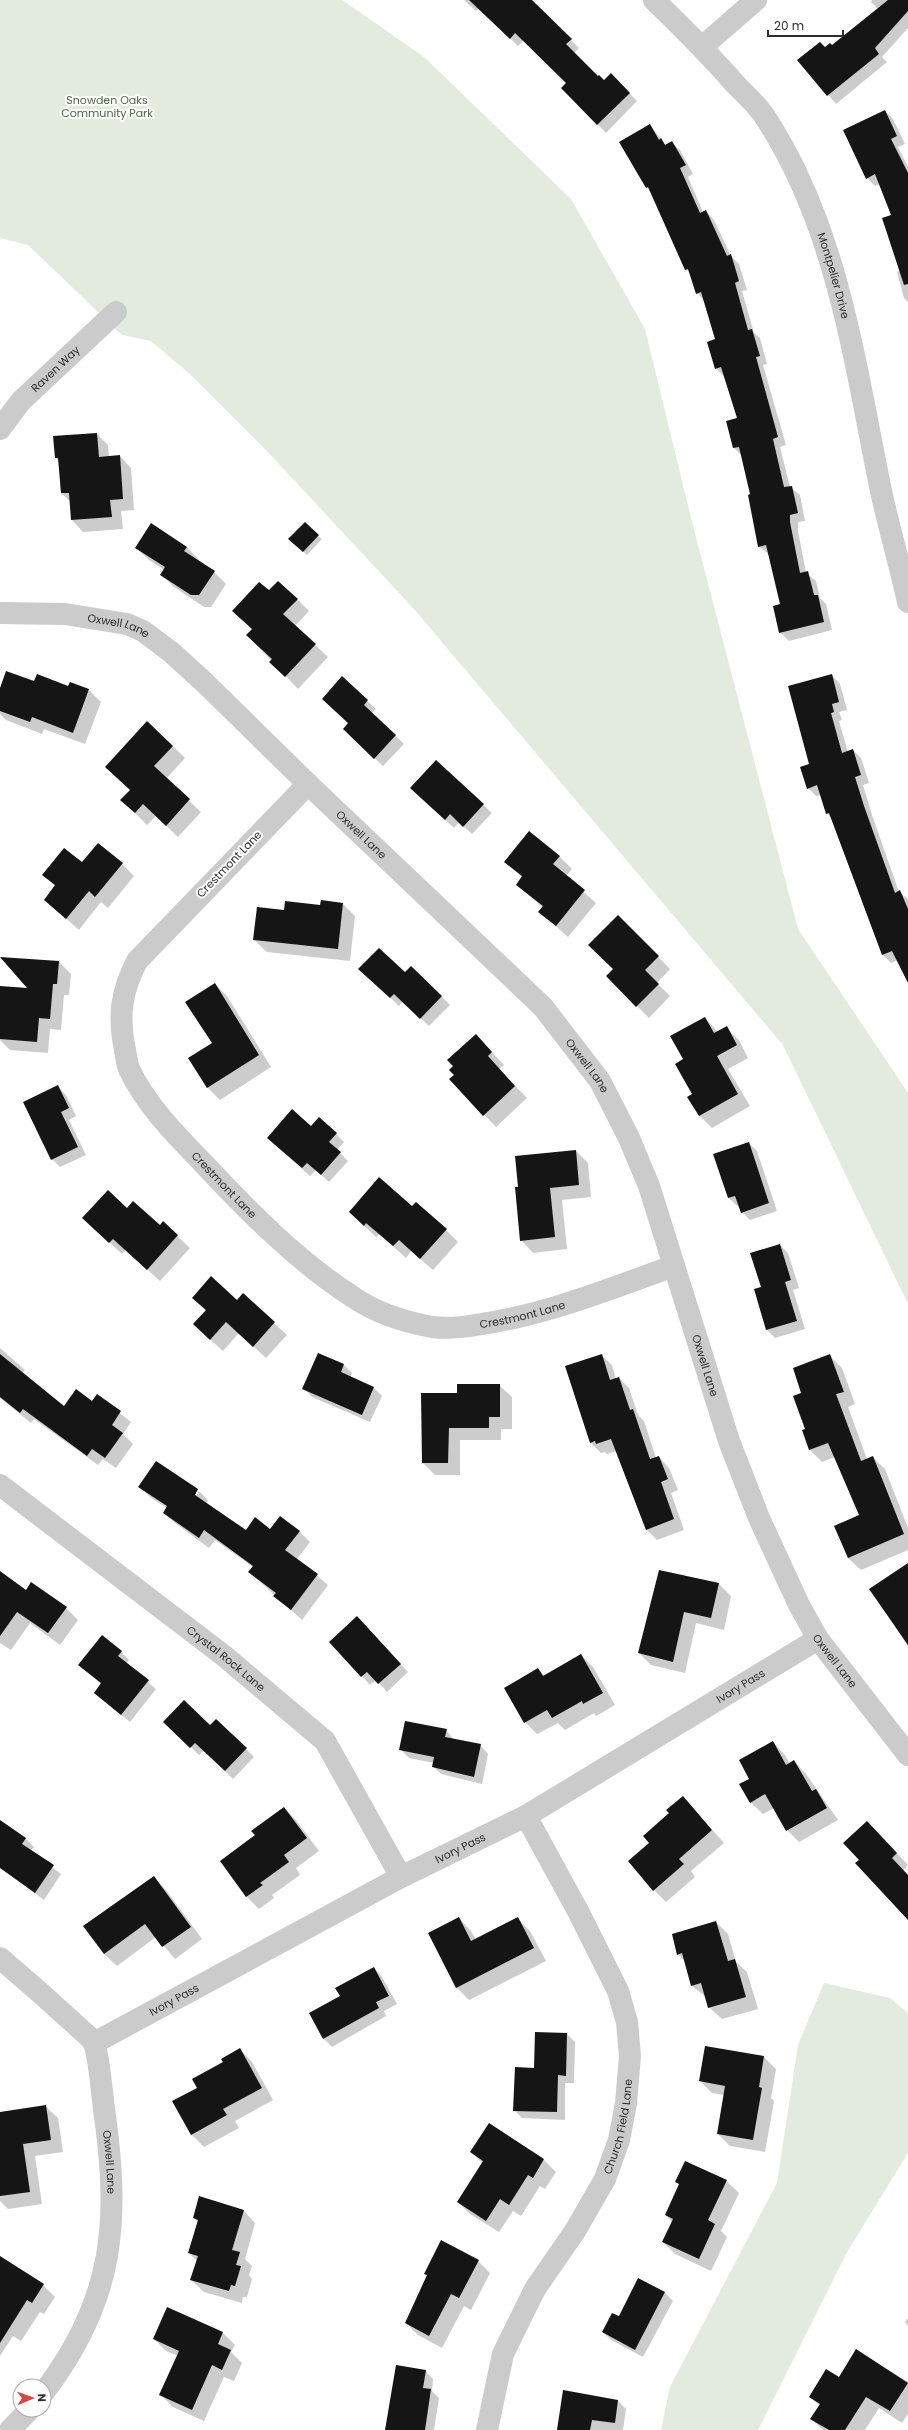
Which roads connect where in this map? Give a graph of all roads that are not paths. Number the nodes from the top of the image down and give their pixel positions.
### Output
1 (654, 0) edge
2 (756, 0) edge
3 (702, 47) junction
4 (116, 312) dead end
5 (0, 429) edge
6 (908, 602) edge
7 (0, 613) edge
8 (308, 784) junction
9 (674, 1266) junction
10 (0, 1485) edge
11 (818, 1639) junction
12 (908, 1755) edge
13 (526, 1816) junction
14 (401, 1877) junction
15 (0, 1958) edge
16 (94, 2042) junction
17 (52, 2381) edge
18 (21, 2418) edge
19 (10, 2430) edge
20 (487, 2430) edge

1 - 3 street, Montpelier Drive
2 - 3 street
3 - 6 street, Montpelier Drive
4 - 5 street, Raven Way
7 - 8 street, Oxwell Lane
8 - 9 street, Oxwell Lane
8 - 9 street, Crestmont Lane
9 - 11 street, Oxwell Lane
10 - 14 street, Crystal Rock Lane
11 - 12 street, Oxwell Lane
11 - 13 street, Ivory Pass
13 - 14 street, Ivory Pass
13 - 20 street, Church Field Lane
14 - 16 street, Ivory Pass
15 - 16 street
16 - 17 street, Oxwell Lane
18 - 19 street

